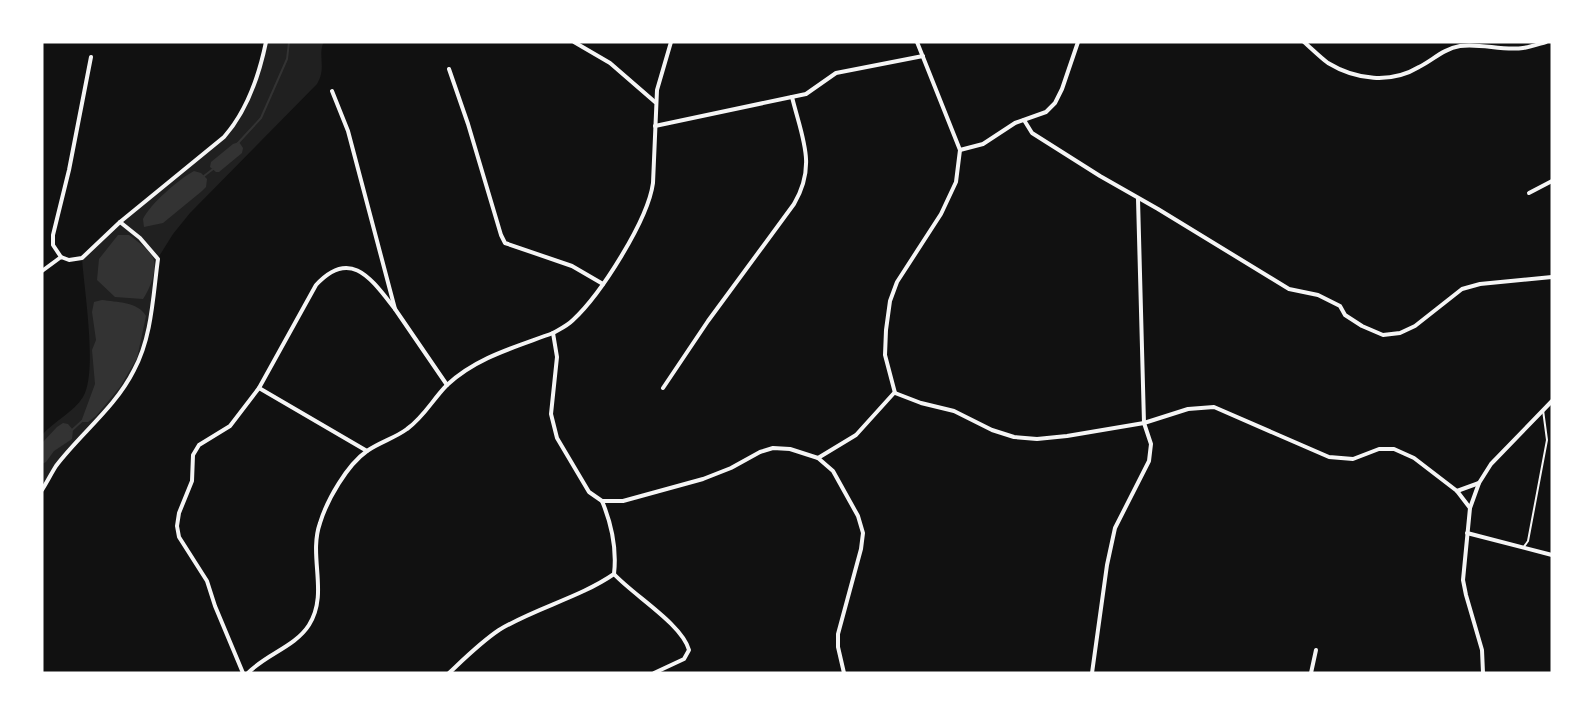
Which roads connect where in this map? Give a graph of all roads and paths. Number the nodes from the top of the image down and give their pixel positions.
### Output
1 (266, 42) edge
2 (574, 42) edge
3 (671, 42) edge
4 (917, 42) edge
5 (1078, 42) edge
6 (1304, 42) edge
7 (1546, 42) edge
8 (922, 56) junction
9 (91, 57) dead end
10 (449, 69) dead end
11 (332, 91) dead end
12 (792, 97) junction
13 (656, 102) junction
14 (1024, 120) junction
15 (655, 126) junction
16 (960, 150) junction
17 (1552, 180) edge
18 (1529, 193) dead end
19 (1138, 199) junction
20 (120, 222) junction
21 (61, 257) junction
22 (42, 271) edge
23 (1552, 277) edge
24 (603, 284) junction
25 (395, 309) junction
26 (554, 333) junction
27 (447, 385) junction
28 (259, 388) junction
29 (663, 388) dead end
30 (895, 393) junction
31 (1552, 401) edge
32 (1543, 410) junction
33 (1144, 423) junction
34 (367, 451) junction
35 (818, 458) junction
36 (1479, 483) junction
37 (42, 490) edge
38 (1457, 491) junction
39 (603, 501) junction
40 (1470, 508) junction
41 (1467, 533) junction
42 (1523, 548) junction
43 (1552, 555) edge
44 (614, 574) junction
45 (1316, 650) dead end
46 (243, 673) edge
47 (249, 673) edge
48 (449, 673) edge
49 (654, 673) edge
50 (844, 673) edge
51 (1092, 673) edge
52 (1311, 673) edge
53 (1483, 673) edge

1 - 20 street
2 - 13 street
3 - 13 street
4 - 8 street
5 - 14 street
6 - 7 street
8 - 12 street
8 - 16 street
9 - 21 street
10 - 24 street
11 - 25 street
12 - 15 street
12 - 29 street
13 - 15 street
14 - 16 street
14 - 19 street
15 - 24 street
16 - 30 street
17 - 18 street
19 - 23 street
19 - 33 street
20 - 21 street
20 - 37 street
21 - 22 street
24 - 26 street
25 - 27 street
25 - 28 street
26 - 27 street
26 - 39 street
27 - 34 street
28 - 34 street
28 - 46 street
30 - 33 street
30 - 35 street
31 - 32 street
32 - 36 street
32 - 42 lane
33 - 38 street
33 - 51 street
34 - 47 street
35 - 39 street
35 - 50 street
36 - 38 street
36 - 40 street
38 - 40 street
39 - 44 street
40 - 41 street
41 - 42 street
41 - 53 street
42 - 43 street
44 - 48 street
44 - 49 street
45 - 52 street

